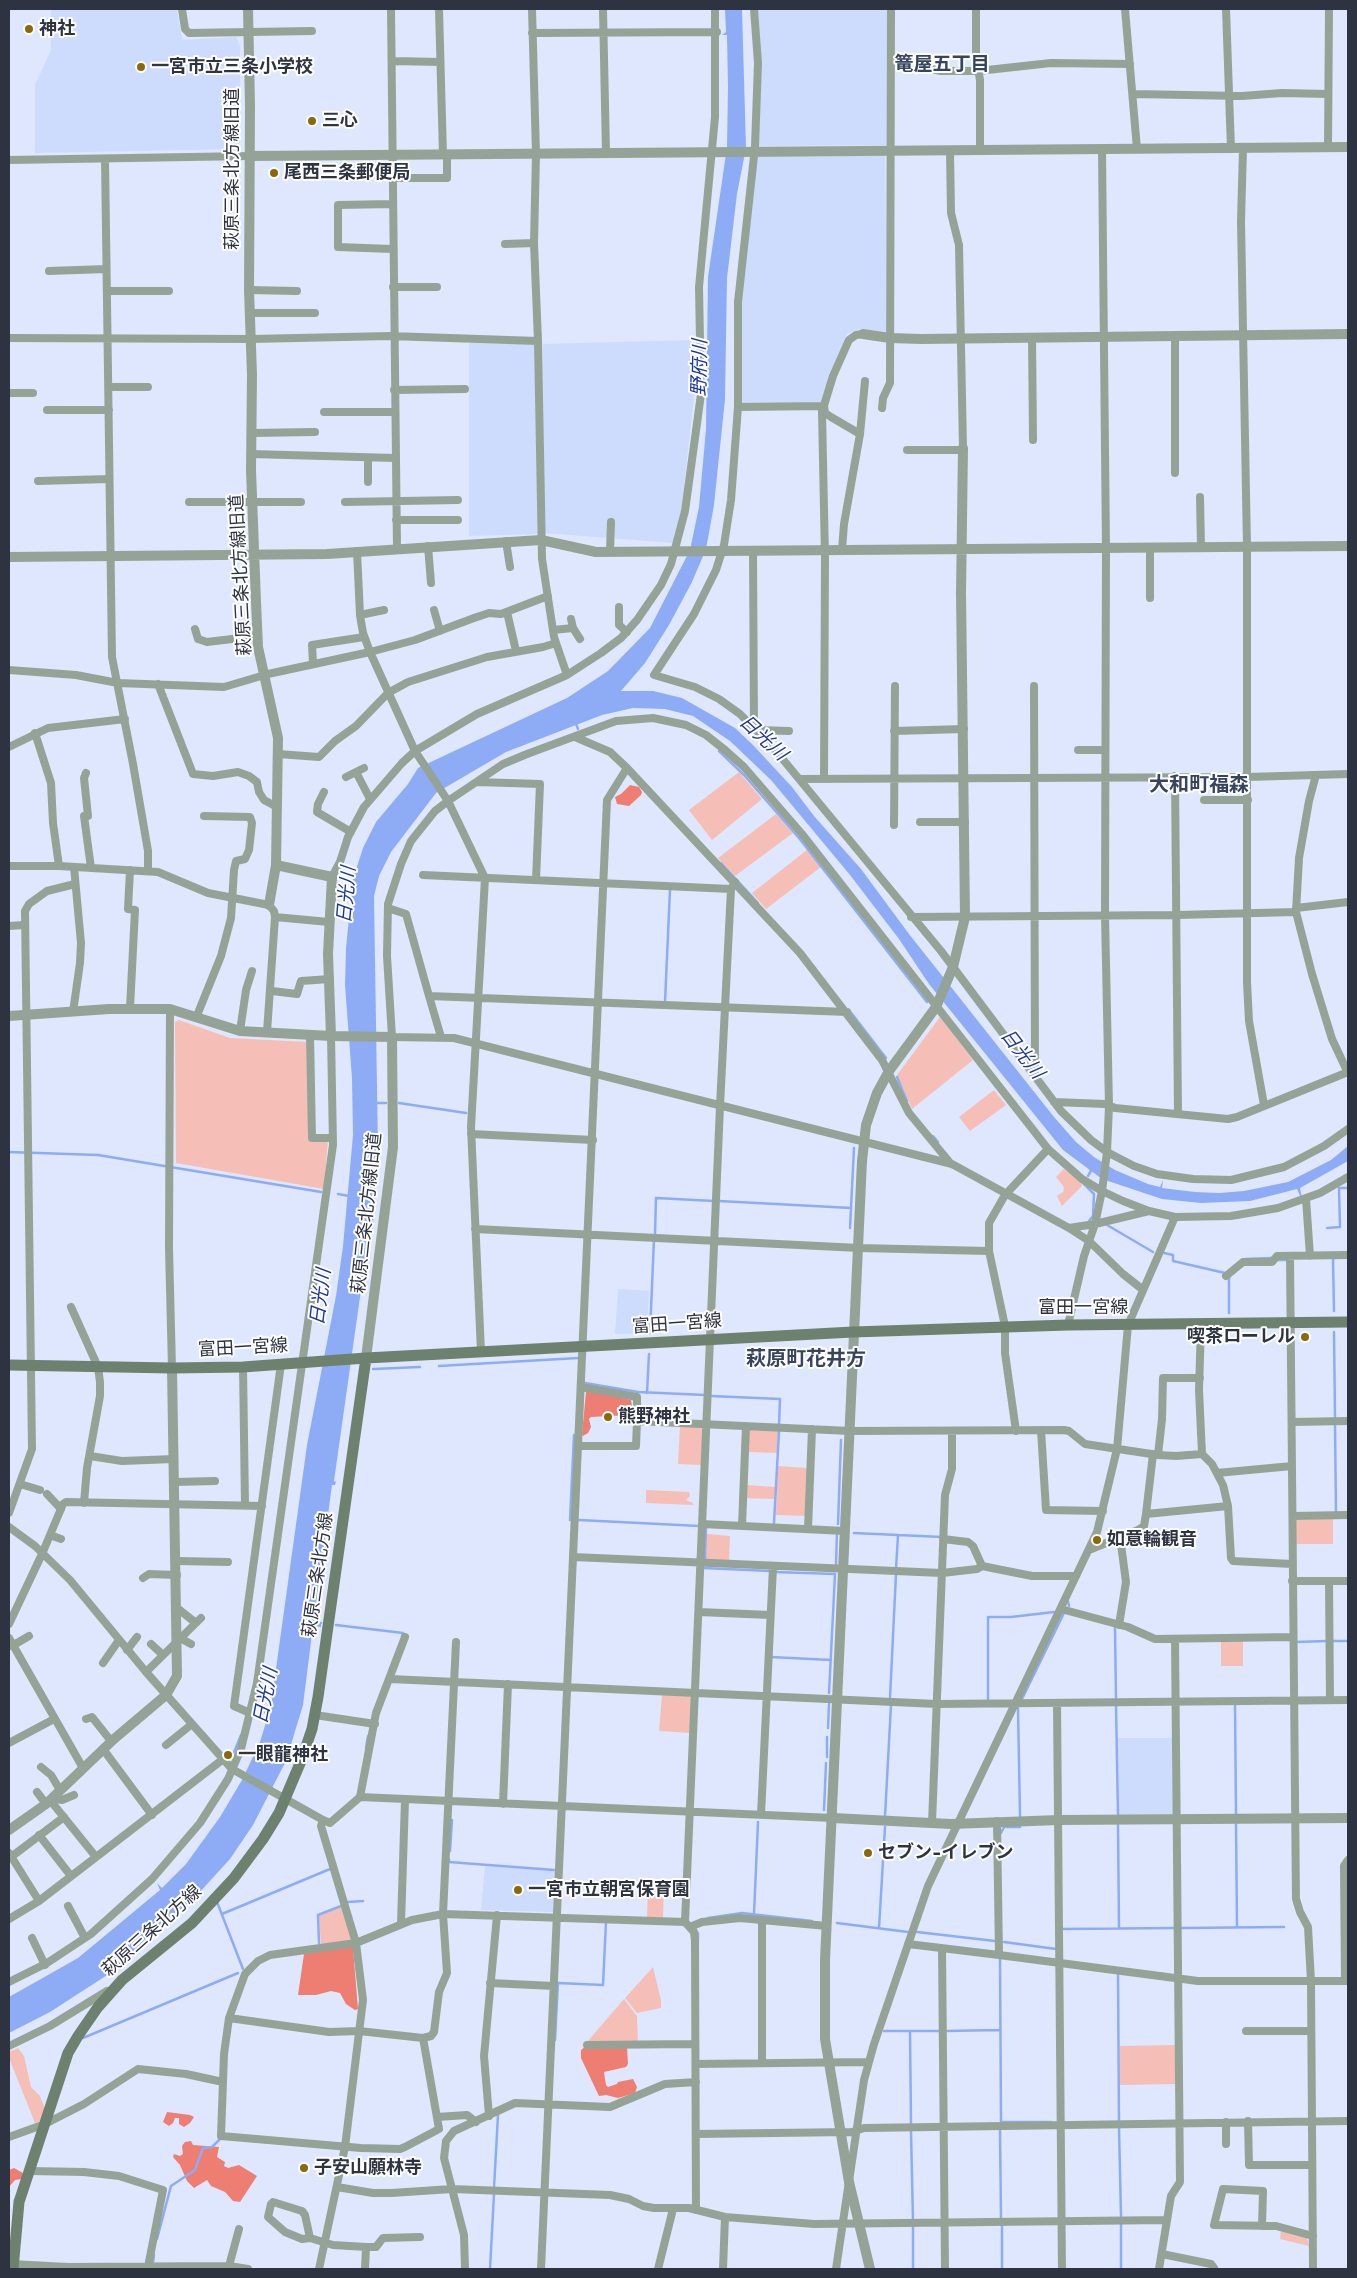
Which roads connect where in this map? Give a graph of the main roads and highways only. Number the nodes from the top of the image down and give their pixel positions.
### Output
1 (1348, 1322) edge
2 (363, 1359) junction
3 (9, 1365) edge
4 (12, 2265) edge

1 - 2 main road, 富田一宮線
2 - 3 main road, 富田一宮線
2 - 4 main road, 萩原三条北方線

